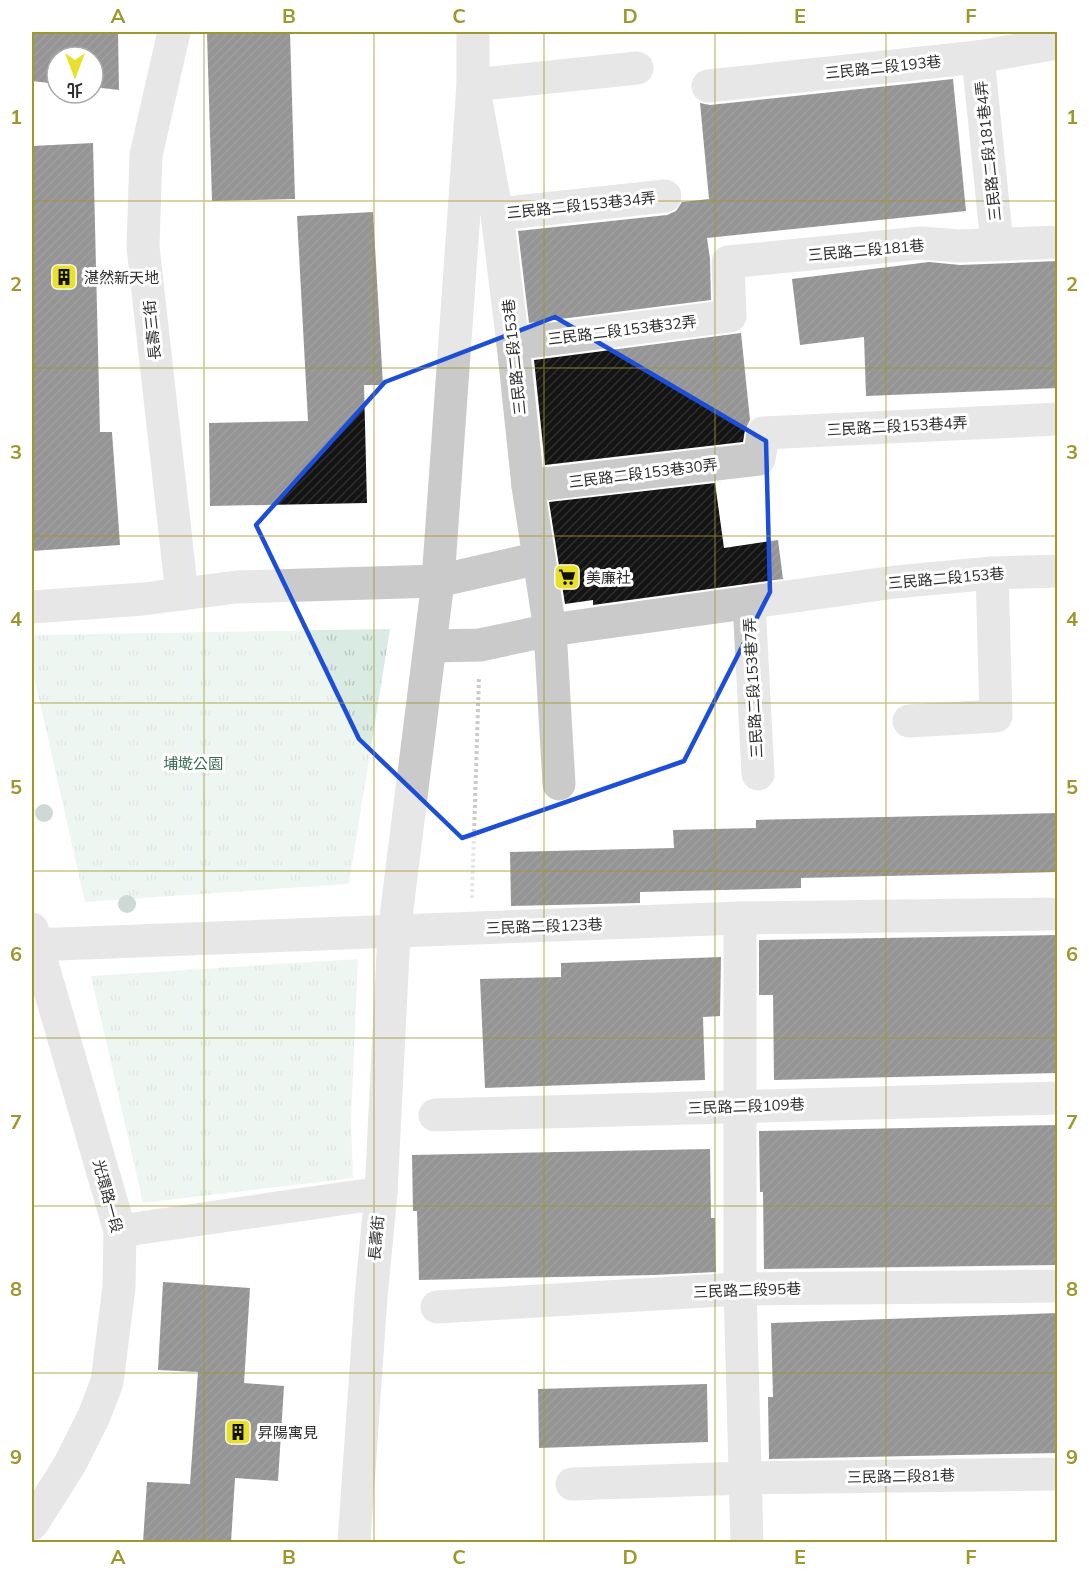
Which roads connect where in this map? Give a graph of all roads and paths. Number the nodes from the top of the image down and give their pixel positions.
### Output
1 (174, 32) edge
2 (473, 32) edge
3 (1058, 43) edge
4 (978, 57) junction
5 (637, 68) dead end
6 (473, 85) junction
7 (708, 86) dead end
8 (665, 196) dead end
9 (497, 214) junction
10 (1058, 242) edge
11 (997, 244) junction
12 (730, 316) joint
13 (513, 344) junction
14 (1058, 419) edge
15 (759, 459) joint
16 (528, 486) junction
17 (539, 558) junction
18 (1058, 571) edge
19 (992, 573) junction
20 (438, 581) junction
21 (182, 594) junction
22 (749, 603) junction
23 (32, 607) edge
24 (550, 630) junction
25 (480, 645) junction
26 (432, 646) junction
27 (909, 721) dead end
28 (758, 774) dead end
29 (559, 784) dead end
30 (1058, 914) edge
31 (740, 918) junction
32 (471, 928) junction
33 (394, 933) junction
34 (33, 940) edge
35 (1058, 1098) edge
36 (742, 1106) junction
37 (435, 1115) dead end
38 (381, 1193) junction
39 (120, 1231) junction
40 (1058, 1286) edge
41 (740, 1289) junction
42 (437, 1307) dead end
43 (1058, 1474) edge
44 (745, 1478) junction
45 (572, 1484) dead end
46 (32, 1524) edge
47 (354, 1542) edge
48 (747, 1542) edge

1 - 21 street, 長壽三街
2 - 6 street
3 - 4 street, 三民路二段193巷
4 - 7 street, 三民路二段193巷
4 - 11 street, 三民路二段181巷4弄
5 - 6 street
6 - 9 street, 三民路二段153巷
6 - 20 street, 長壽街
8 - 9 street, 三民路二段153巷34弄
9 - 13 street, 三民路二段153巷
10 - 11 street, 三民路二段181巷
11 - 12 street, 三民路二段181巷
12 - 13 street, 三民路二段153巷32弄
13 - 16 street, 三民路二段153巷
14 - 15 street, 三民路二段153巷4弄
15 - 16 street, 三民路二段153巷30弄
16 - 17 street, 三民路二段153巷
17 - 20 street
17 - 24 street, 三民路二段153巷
18 - 19 street, 三民路二段153巷
19 - 22 street, 三民路二段153巷
19 - 27 street
20 - 21 street
20 - 26 street, 長壽街
21 - 23 street
22 - 24 street, 三民路二段153巷
22 - 28 street, 三民路二段153巷7弄
24 - 25 street, 三民路二段153巷
24 - 29 street
25 - 26 street, 三民路二段153巷
25 - 32 path
26 - 33 street, 長壽街
30 - 31 street, 三民路二段123巷
31 - 32 street, 三民路二段123巷
31 - 36 street
32 - 33 street, 三民路二段123巷
33 - 34 street, 三民路二段123巷
33 - 38 street, 長壽街
34 - 39 street, 光環路一段
35 - 36 street, 三民路二段109巷
36 - 37 street, 三民路二段109巷
36 - 41 street
38 - 39 street
38 - 47 street, 長壽街
39 - 46 street, 光環路一段
40 - 41 street, 三民路二段95巷
41 - 42 street, 三民路二段95巷
41 - 44 street
43 - 44 street, 三民路二段81巷
44 - 45 street, 三民路二段81巷
44 - 48 street

